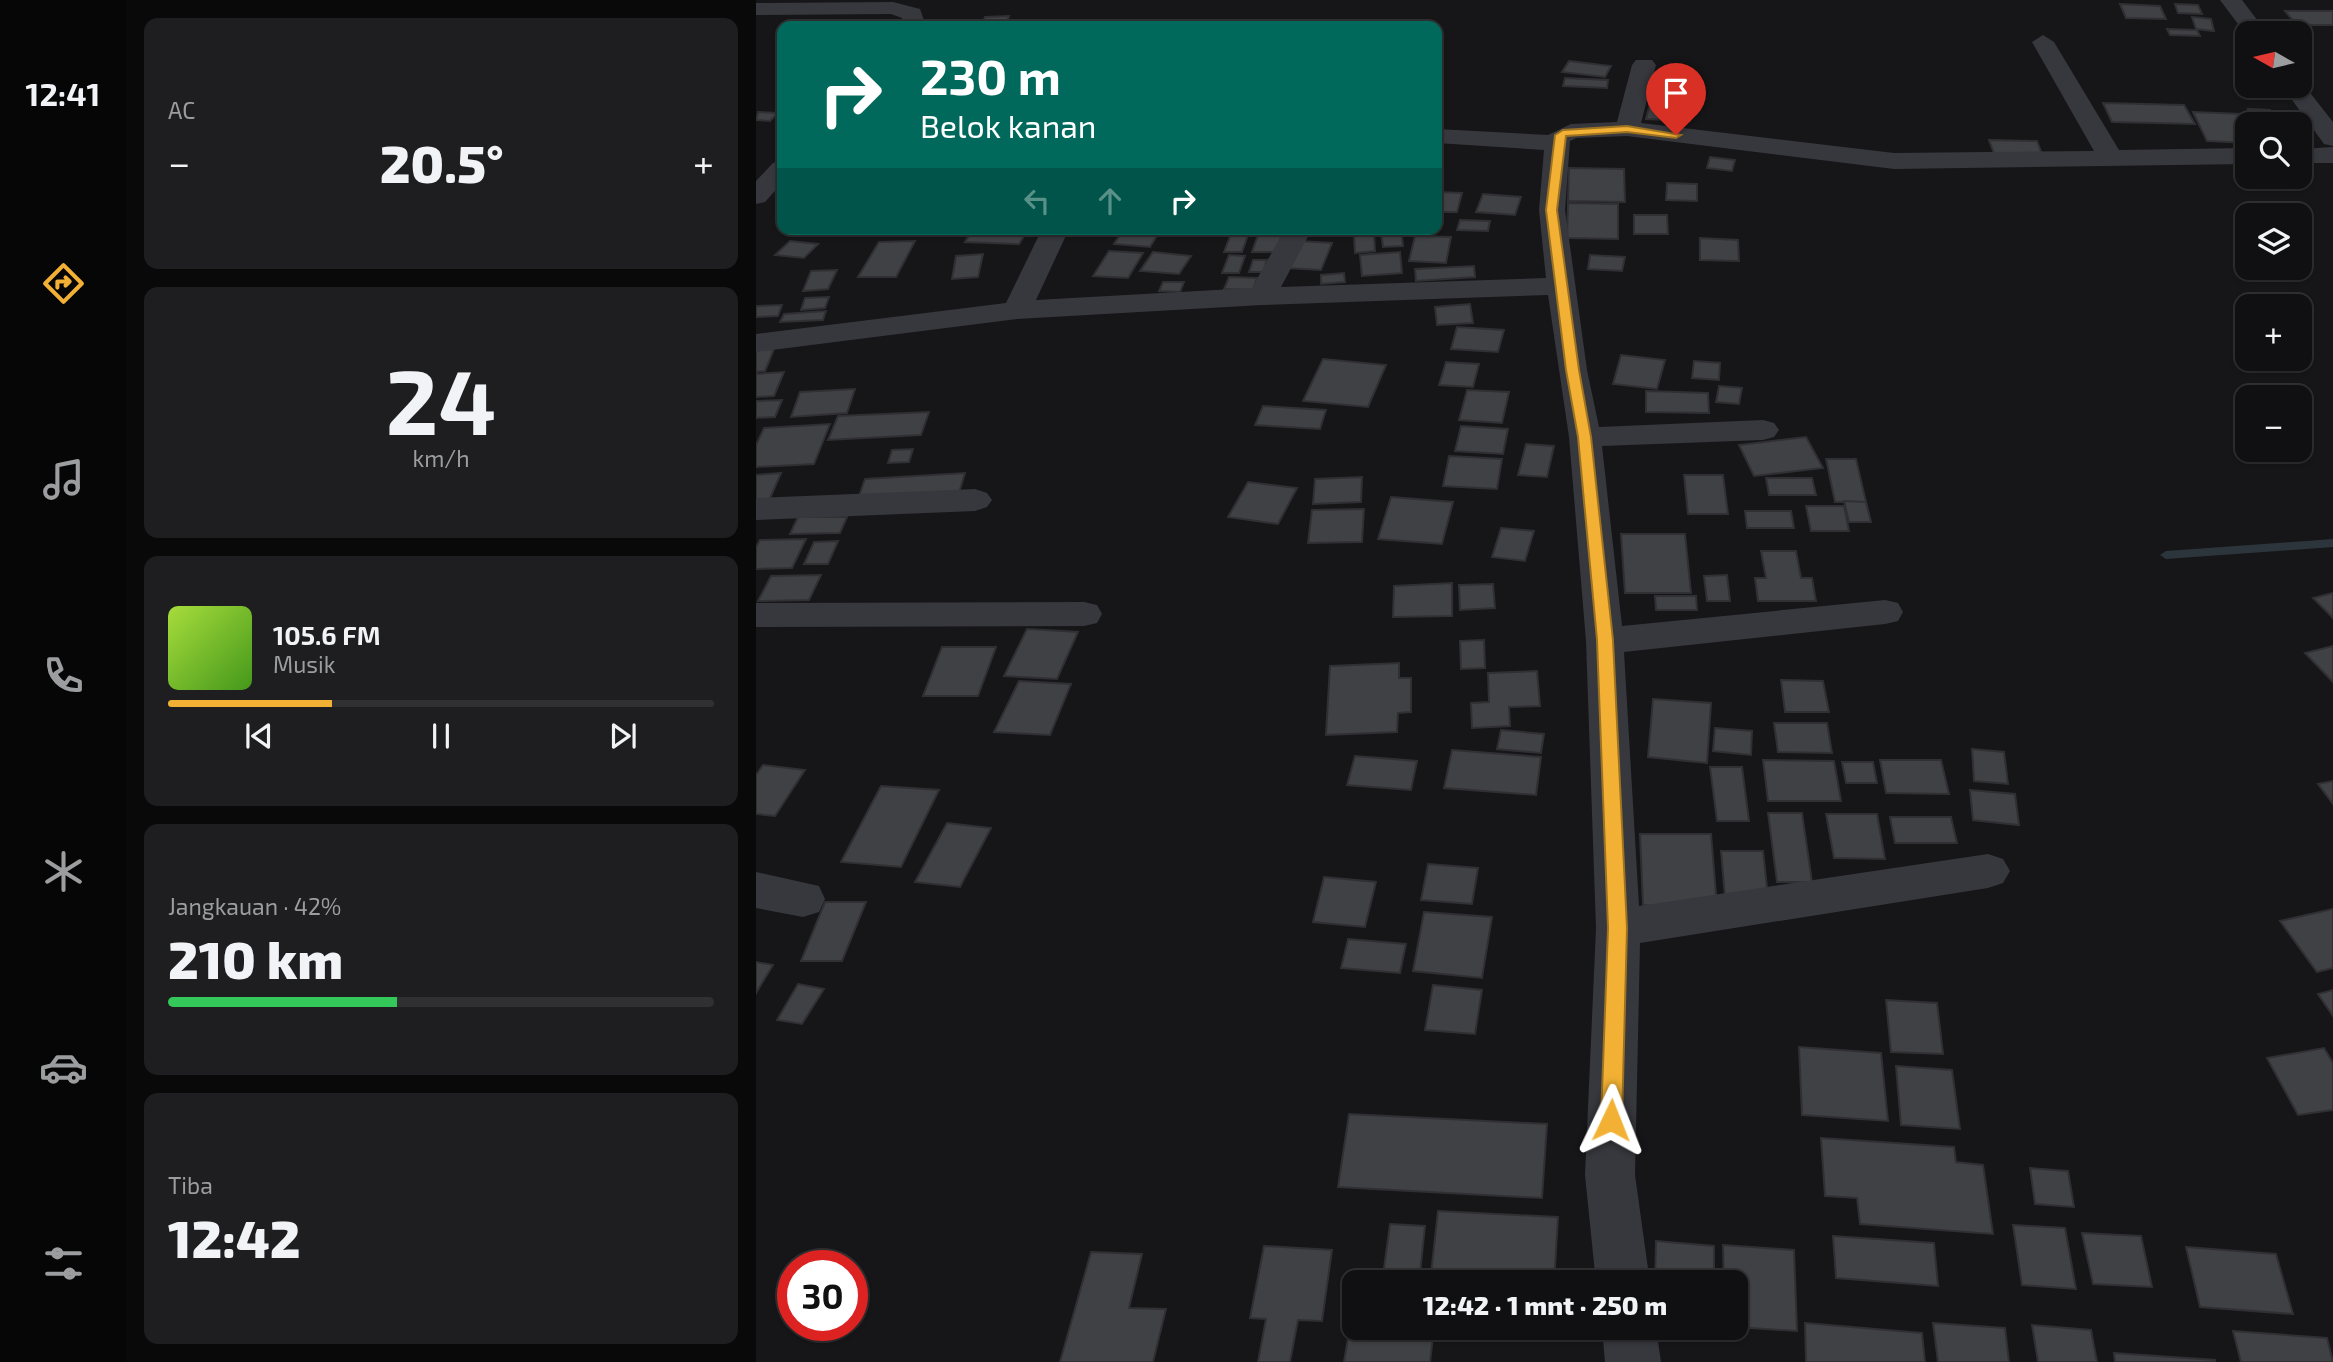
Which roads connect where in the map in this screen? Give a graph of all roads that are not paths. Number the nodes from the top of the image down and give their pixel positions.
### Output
1 (2231, 0) edge
2 (756, 9) edge
3 (914, 21) edge
4 (2247, 21) edge
5 (2043, 42) dead end
6 (1644, 65) dead end
7 (2303, 98) edge
8 (1627, 129) junction
9 (1442, 136) edge
10 (1564, 137) junction
11 (2333, 139) edge
12 (2333, 155) edge
13 (2235, 156) edge
14 (2312, 156) edge
15 (2111, 158) junction
16 (777, 174) edge
17 (756, 197) edge
18 (1053, 235) edge
19 (1295, 235) edge
20 (1562, 286) junction
21 (1262, 296) junction
22 (1017, 310) junction
23 (756, 343) edge
24 (1763, 430) dead end
25 (1585, 437) junction
26 (975, 500) dead end
27 (756, 509) edge
28 (1885, 612) dead end
29 (1084, 614) dead end
30 (756, 615) edge
31 (1605, 640) junction
32 (1989, 871) dead end
33 (756, 890) edge
34 (803, 899) dead end
35 (1618, 928) junction
36 (1621, 1270) edge
37 (1630, 1340) edge
38 (1633, 1362) edge

1 - 4 street
2 - 3 street
5 - 15 street
6 - 8 street
7 - 11 street
8 - 10 street
8 - 15 street
9 - 10 street
10 - 20 street
12 - 14 street
13 - 15 street
16 - 17 street
18 - 22 street
19 - 21 street
20 - 21 street
20 - 25 street
21 - 22 street
22 - 23 street
24 - 25 street
25 - 31 street
26 - 27 street
28 - 31 street
29 - 30 street
31 - 35 street
32 - 35 street
33 - 34 street
35 - 36 street
37 - 38 street

